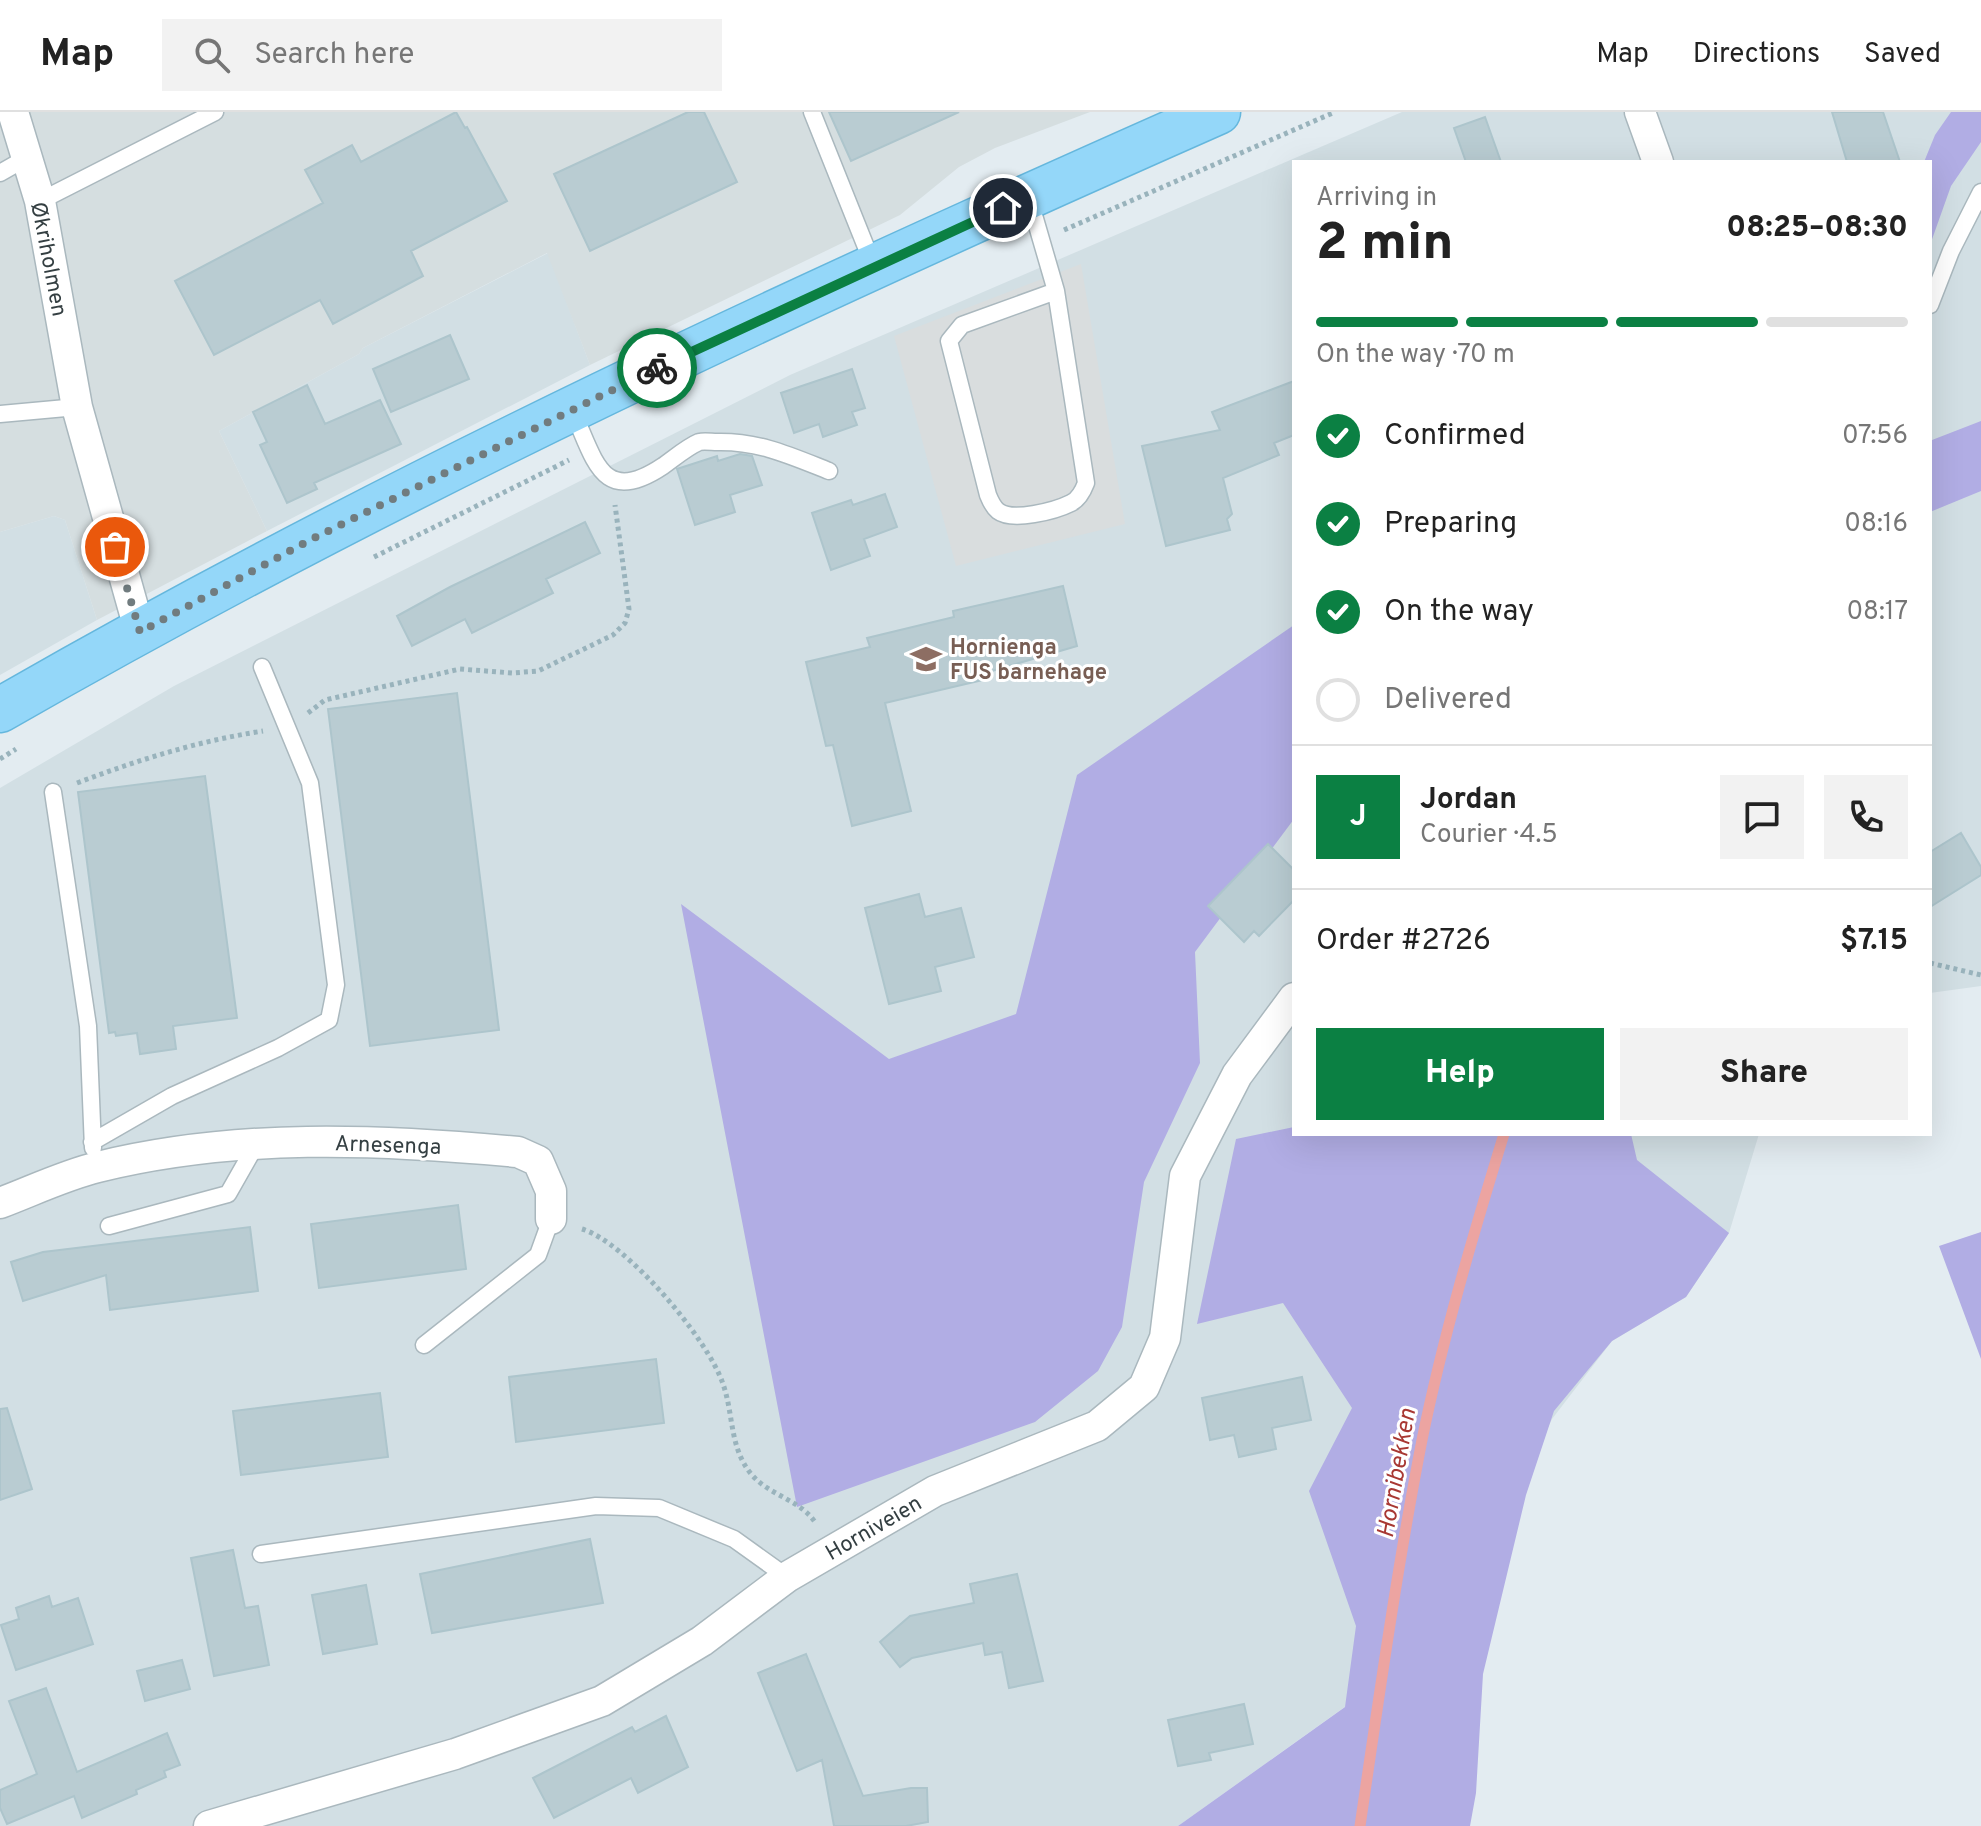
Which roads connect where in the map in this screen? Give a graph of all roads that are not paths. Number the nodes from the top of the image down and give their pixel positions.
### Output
1 (13, 112) edge
2 (215, 112) edge
3 (812, 112) edge
4 (1218, 112) edge
5 (1640, 112) edge
6 (28, 157) junction
7 (1657, 160) edge
8 (0, 173) edge
9 (1981, 192) edge
10 (1029, 196) junction
11 (40, 201) junction
12 (874, 267) junction
13 (1056, 291) junction
14 (1932, 300) edge
15 (77, 407) junction
16 (571, 408) junction
17 (1, 410) edge
18 (829, 471) dead end
19 (140, 632) junction
20 (262, 667) dead end
21 (0, 710) edge
22 (53, 792) road end
23 (1292, 1001) edge
24 (257, 1143) junction
25 (94, 1155) junction
26 (0, 1203) edge
27 (551, 1219) joint
28 (109, 1226) dead end
29 (424, 1345) dead end
30 (261, 1554) dead end
31 (787, 1577) junction
32 (209, 1826) edge

1 - 6 street, Økriholmen
2 - 11 lane
3 - 12 lane
4 - 10 main road
5 - 7 street
6 - 8 lane
6 - 11 street, Økriholmen
9 - 14 lane
10 - 12 main road
10 - 13 lane
11 - 15 street, Økriholmen
12 - 16 main road
13 - 13 lane
15 - 17 lane
15 - 19 street, Økriholmen
16 - 18 lane
16 - 19 main road
19 - 21 main road
20 - 25 lane
22 - 25 lane
23 - 31 street, Horniveien
24 - 25 street, Arnesenga
24 - 27 street, Arnesenga
24 - 28 lane
25 - 26 street, Arnesenga
27 - 29 lane, Arnesenga
30 - 31 lane
31 - 32 street, Horniveien

